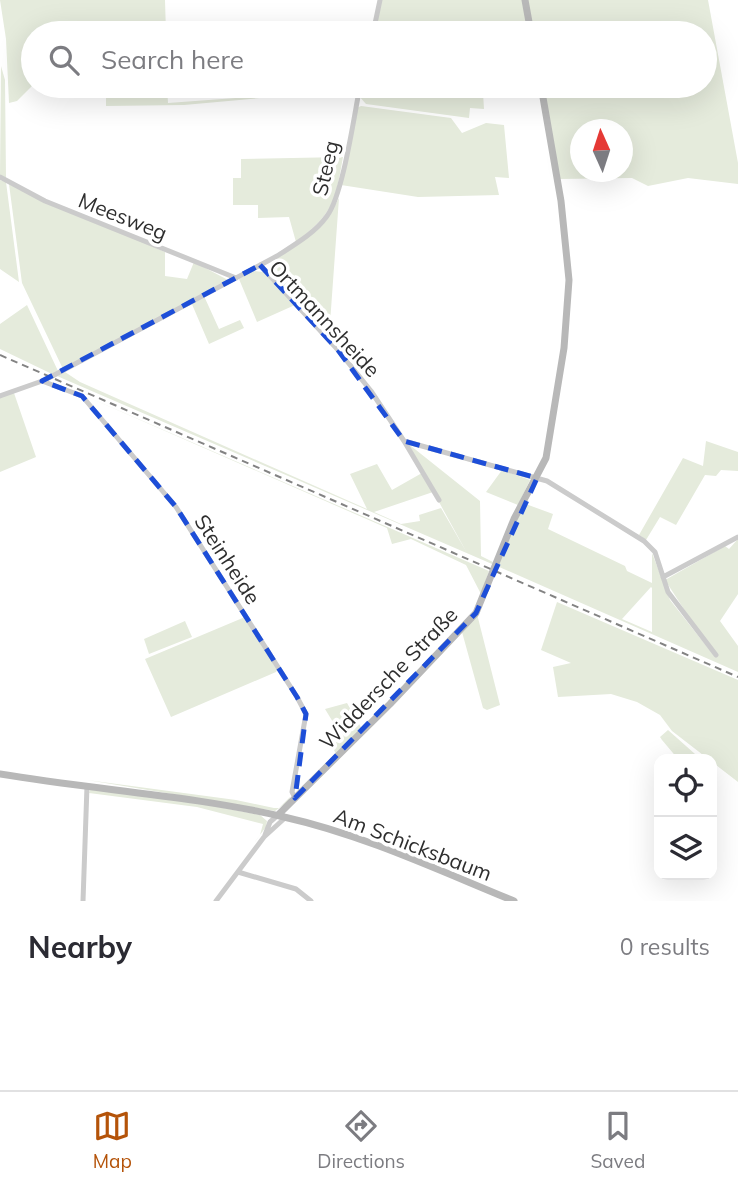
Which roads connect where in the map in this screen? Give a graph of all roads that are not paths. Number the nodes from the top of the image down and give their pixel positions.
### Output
1 (380, 0) edge
2 (525, 0) edge
3 (376, 21) edge
4 (529, 21) edge
5 (357, 98) edge
6 (543, 98) edge
7 (0, 177) edge
8 (260, 265) junction
9 (236, 278) junction
10 (42, 382) junction
11 (0, 396) edge
12 (404, 441) junction
13 (537, 478) junction
14 (439, 500) dead end
15 (738, 537) edge
16 (663, 578) junction
17 (716, 656) dead end
18 (0, 774) edge
19 (87, 786) junction
20 (295, 799) junction
21 (282, 816) junction
22 (238, 872) junction
23 (83, 901) edge
24 (216, 901) edge
25 (311, 901) edge
26 (514, 901) edge

1 - 3 street
2 - 4 street
5 - 8 street, Steeg
6 - 13 street, Widdersche Straße
7 - 9 street, Meesweg
8 - 9 street, Ortmannsheide
8 - 12 street, Ortmannsheide
9 - 10 street, Ortmannsheide
10 - 11 street
10 - 20 street, Steinheide
12 - 13 street
12 - 14 street, Ortmannsheide
13 - 16 street
13 - 20 street, Widdersche Straße
15 - 16 street
16 - 17 street
18 - 19 street, Am Schicksbaum
19 - 21 street, Am Schicksbaum
19 - 23 street
20 - 21 street, Widdersche Straße
21 - 22 street
21 - 26 street, Am Schicksbaum
22 - 24 street
22 - 25 street

